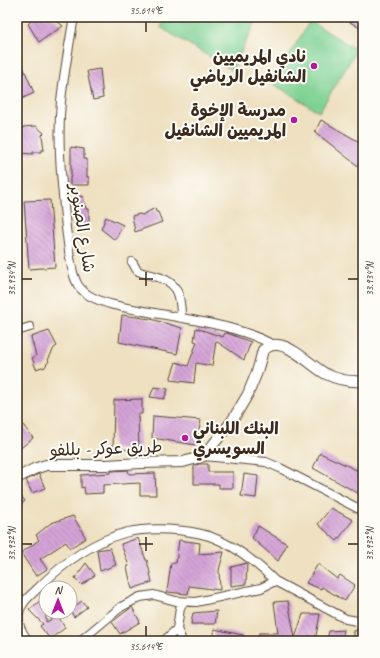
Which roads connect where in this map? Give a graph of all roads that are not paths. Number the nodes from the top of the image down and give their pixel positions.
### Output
1 (74, 17) edge
2 (132, 262) dead end
3 (182, 318) junction
4 (30, 327) dead end
5 (17, 331) edge
6 (274, 345) junction
7 (363, 381) edge
8 (204, 456) junction
9 (17, 478) edge
10 (363, 511) edge
11 (275, 581) junction
12 (183, 602) junction
13 (363, 622) edge
14 (177, 629) junction
15 (28, 641) edge
16 (80, 641) edge
17 (164, 641) edge
18 (182, 641) edge

1 - 3 street, شارع الصنوبر
2 - 3 street
3 - 6 street, شارع الصنوبر
4 - 5 street
6 - 7 street
6 - 8 street
8 - 9 street, طريق عوكر - بللفو
8 - 10 street
11 - 12 street
11 - 13 street
11 - 15 street
12 - 14 street
12 - 16 street
14 - 17 street
14 - 18 street

